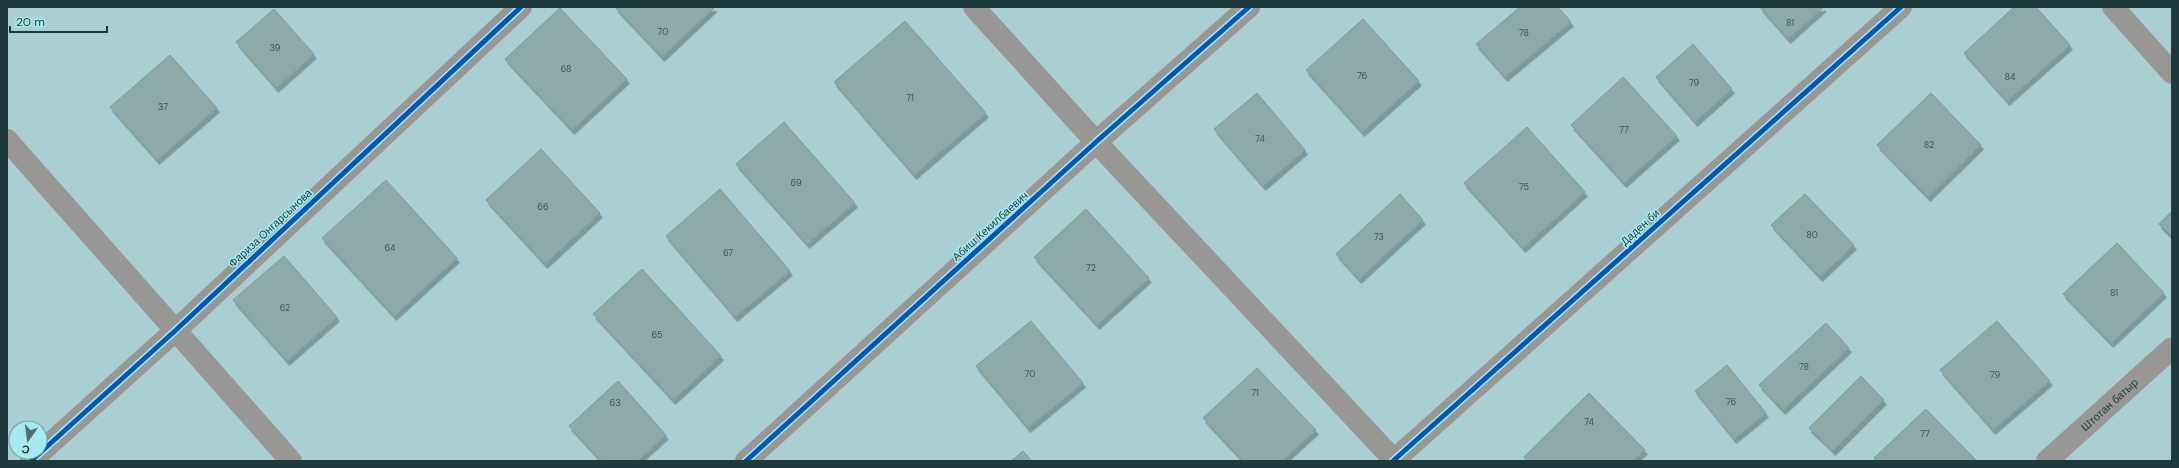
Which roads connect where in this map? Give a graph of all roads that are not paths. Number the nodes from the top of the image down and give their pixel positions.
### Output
1 (521, 7) edge
2 (974, 7) edge
3 (1249, 7) edge
4 (1901, 7) edge
5 (2113, 7) edge
6 (2172, 73) edge
7 (7, 140) edge
8 (1096, 142) junction
9 (176, 330) junction
10 (2172, 348) edge
11 (31, 461) edge
12 (292, 461) edge
13 (746, 461) edge
14 (1394, 461) edge
15 (2047, 461) edge

1 - 9 street, Фариза Онгарсынова
2 - 8 street
3 - 8 street, Абиш Кекилбаевич
4 - 14 street, Даден би
5 - 6 street
7 - 9 street
8 - 13 street, Абиш Кекилбаевич
8 - 14 street
9 - 11 street, Фариза Онгарсынова
9 - 12 street
10 - 15 street, Штотан батыр

